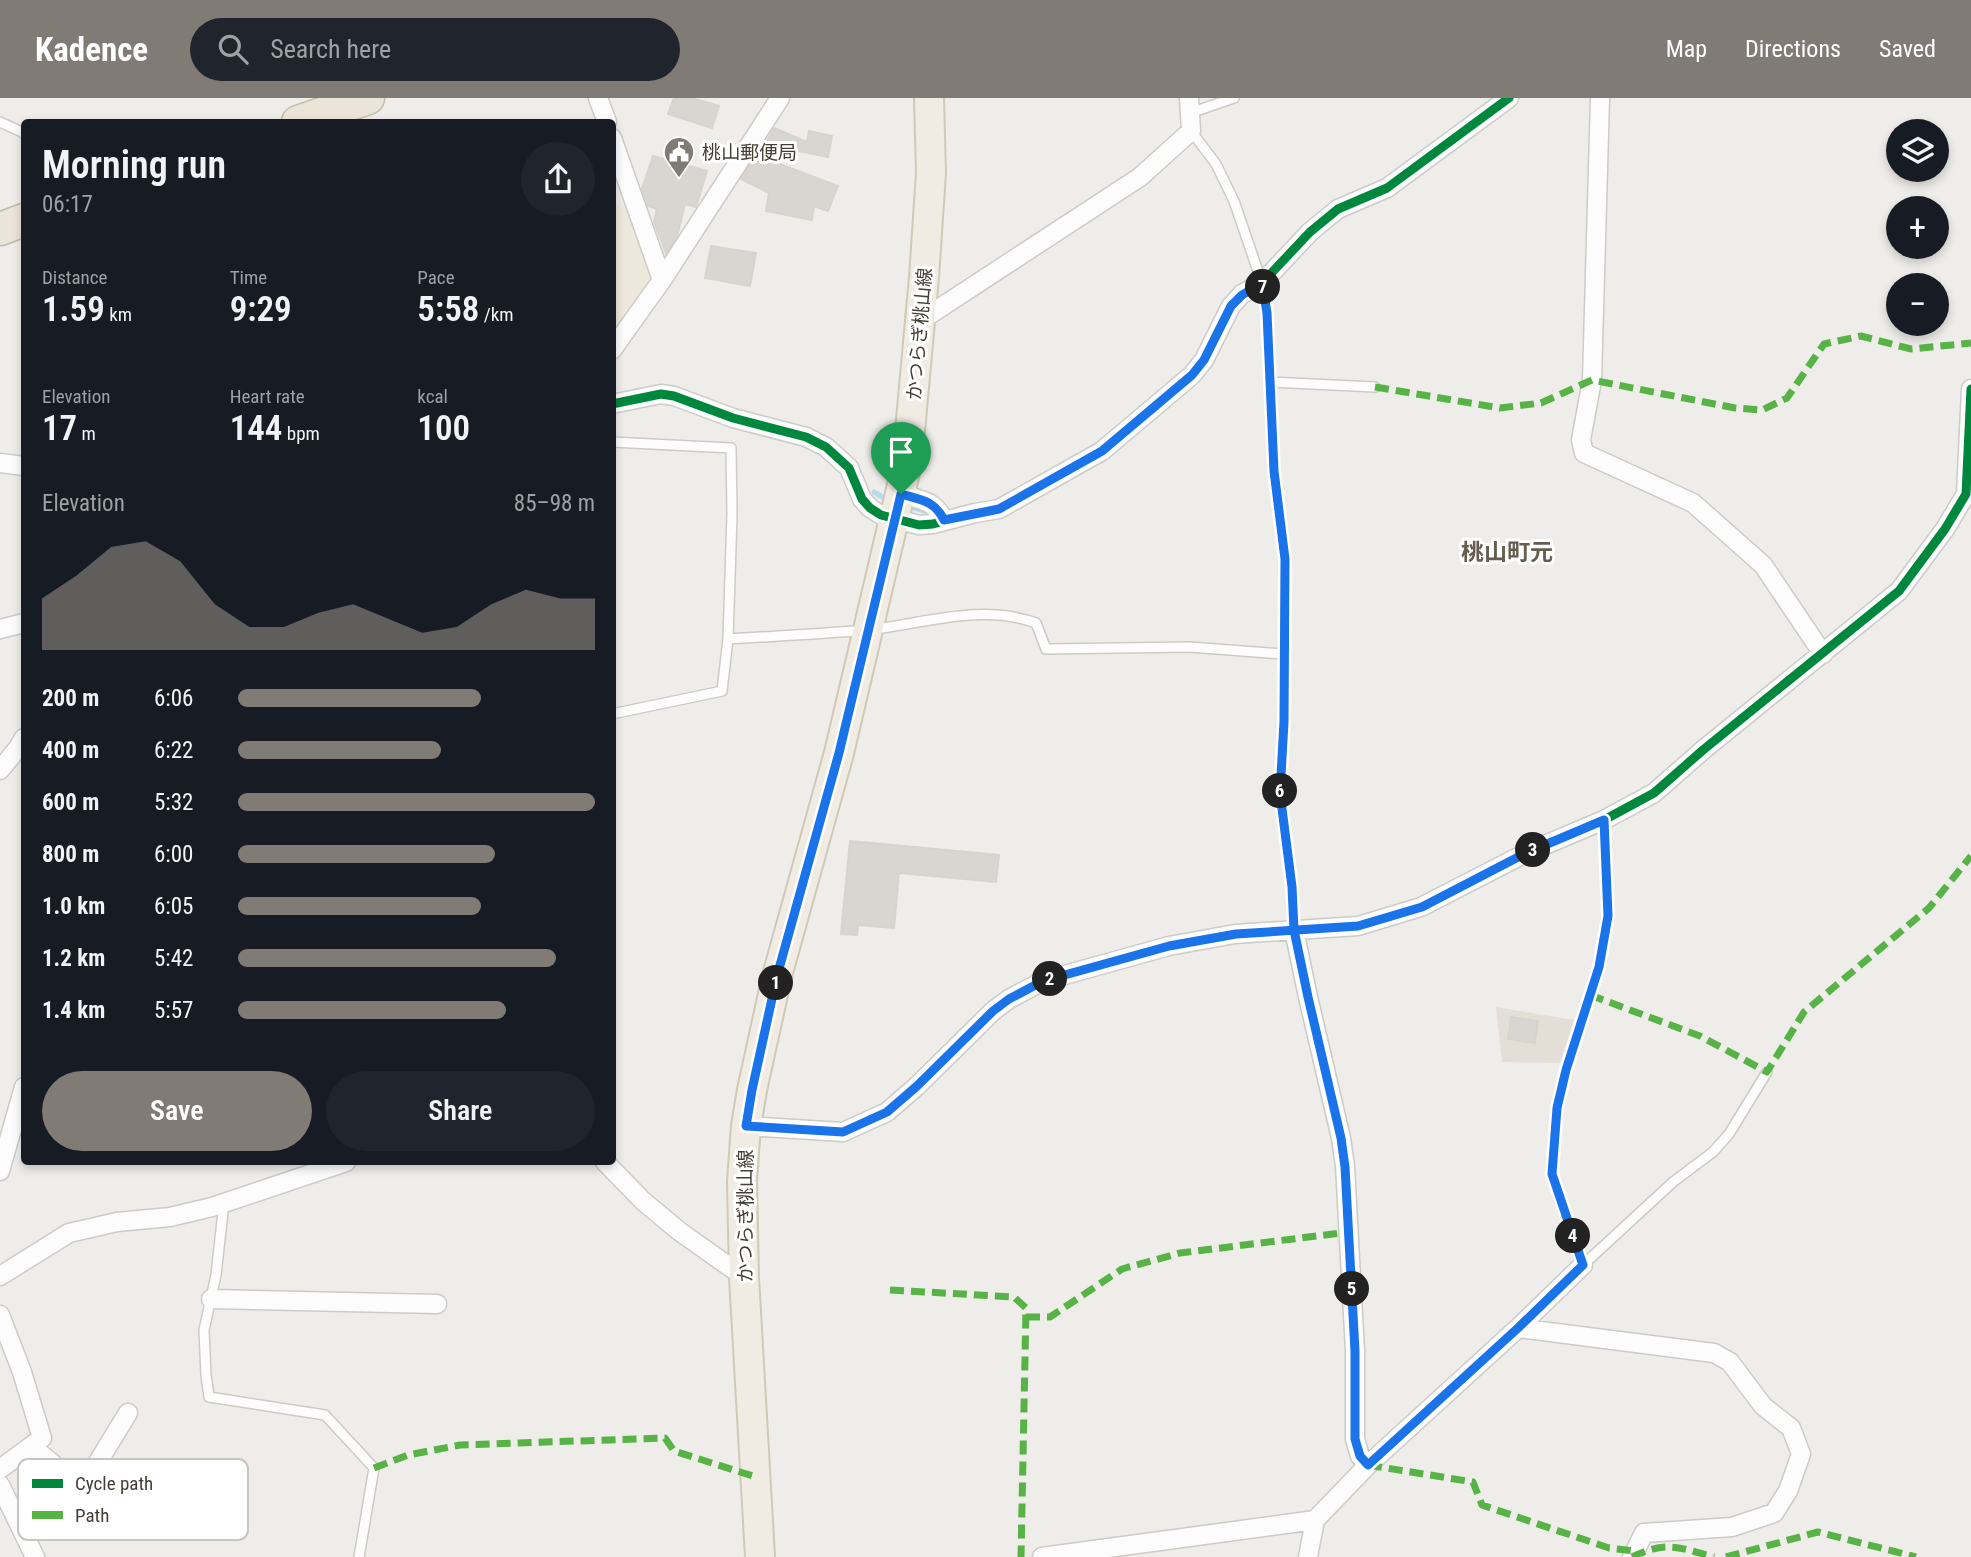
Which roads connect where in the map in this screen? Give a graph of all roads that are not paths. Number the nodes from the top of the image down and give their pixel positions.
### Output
1 (368, 98) edge
2 (598, 98) edge
3 (780, 98) edge
4 (929, 98) edge
5 (1234, 98) edge
6 (1509, 98) edge
7 (1601, 98) edge
8 (1190, 114) edge
9 (307, 119) edge
10 (606, 119) edge
11 (0, 122) edge
12 (21, 132) edge
13 (616, 149) edge
14 (21, 221) edge
15 (0, 229) edge
16 (662, 280) junction
17 (1262, 283) junction
18 (920, 321) junction
19 (616, 344) edge
20 (1269, 382) junction
21 (1375, 387) dead end
22 (1971, 389) edge
23 (616, 403) edge
24 (616, 442) edge
25 (0, 463) edge
26 (21, 466) edge
27 (898, 507) junction
28 (944, 520) junction
29 (21, 624) edge
30 (0, 629) edge
31 (868, 629) junction
32 (728, 639) junction
33 (1283, 654) junction
34 (1823, 654) junction
35 (616, 713) edge
36 (21, 744) edge
37 (0, 770) edge
38 (1604, 820) junction
39 (1294, 930) junction
40 (1767, 1072) dead end
41 (21, 1098) edge
42 (746, 1126) junction
43 (337, 1165) edge
44 (608, 1165) edge
45 (0, 1171) edge
46 (224, 1203) junction
47 (1583, 1265) junction
48 (0, 1276) edge
49 (744, 1277) junction
50 (211, 1299) junction
51 (437, 1304) dead end
52 (0, 1315) edge
53 (1518, 1328) junction
54 (128, 1413) dead end
55 (31, 1447) junction
56 (46, 1459) edge
57 (100, 1459) edge
58 (1368, 1465) junction
59 (0, 1469) edge
60 (0, 1485) edge
61 (1315, 1520) junction
62 (18, 1522) edge
63 (27, 1540) edge
64 (35, 1557) edge
65 (359, 1557) edge
66 (760, 1557) edge
67 (1042, 1557) edge
68 (1308, 1557) edge
69 (1632, 1557) edge

1 - 9 highway
2 - 10 street
3 - 16 street
4 - 18 main road, かつらぎ桃山線
5 - 8 lane
6 - 17 street
7 - 34 street
8 - 17 lane
8 - 18 street
11 - 12 lane
13 - 16 street
14 - 15 highway
16 - 19 street
17 - 20 lane
17 - 28 street
18 - 27 main road, かつらぎ桃山線
20 - 21 lane
20 - 33 lane
22 - 34 street
23 - 27 street
24 - 32 lane
25 - 26 street
27 - 28 street
27 - 28 street
27 - 31 main road, かつらぎ桃山線
29 - 30 street
31 - 32 lane
31 - 33 lane
31 - 42 main road, かつらぎ桃山線
32 - 35 lane
33 - 39 lane
34 - 38 street
36 - 37 street
38 - 39 street
38 - 47 lane
39 - 42 street
39 - 58 street
40 - 47 lane
41 - 45 street
42 - 49 main road, かつらぎ桃山線
43 - 46 street
44 - 49 street
46 - 48 street
46 - 50 lane
47 - 53 street
49 - 66 main road, かつらぎ桃山線
50 - 51 street
50 - 65 lane
52 - 55 street
53 - 58 street
53 - 69 street
54 - 57 street
55 - 56 street
55 - 59 street
58 - 61 street
60 - 62 street
61 - 67 street
61 - 68 street
63 - 64 street

